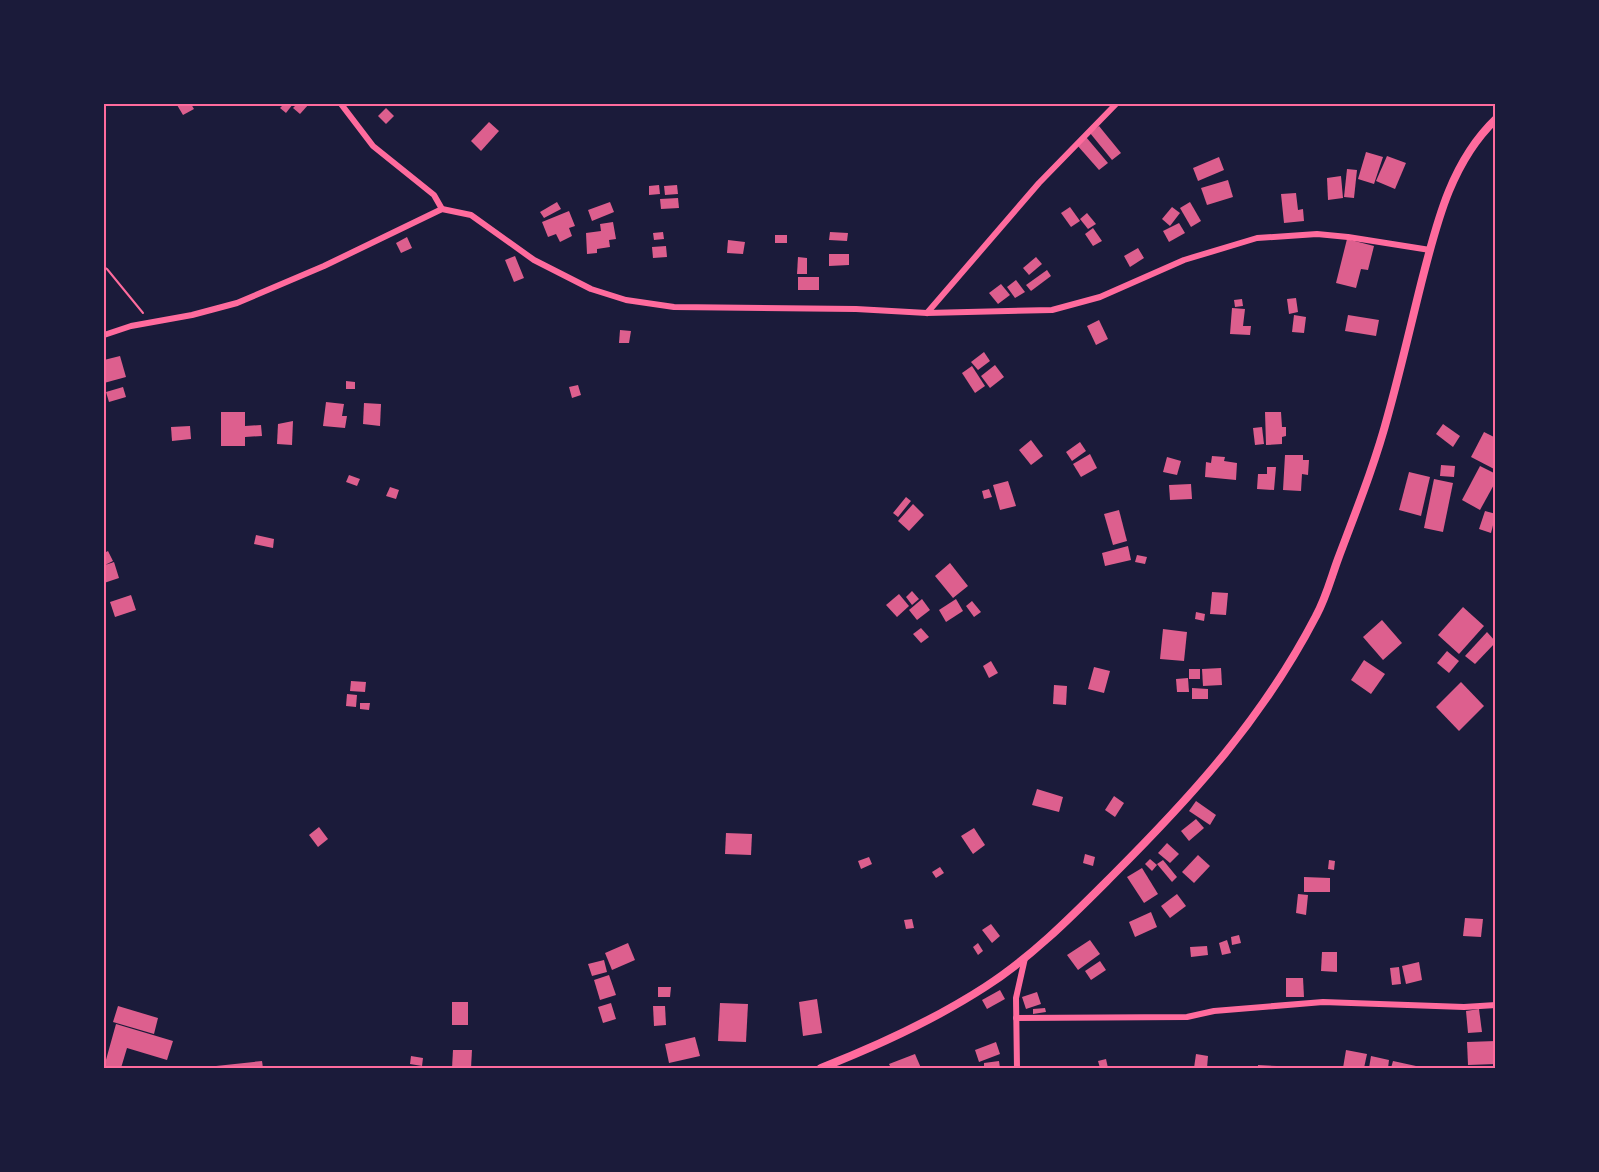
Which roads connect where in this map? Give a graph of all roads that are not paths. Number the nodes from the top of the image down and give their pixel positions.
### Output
1 (341, 104) edge
2 (1116, 104) edge
3 (1496, 119) edge
4 (442, 209) junction
5 (1430, 250) junction
6 (927, 313) junction
7 (104, 334) edge
8 (1025, 958) junction
9 (1496, 1005) edge
10 (1016, 1018) junction
11 (821, 1068) edge
12 (1017, 1068) edge

1 - 4 street
2 - 6 street
3 - 5 street
4 - 6 street
4 - 7 street
5 - 6 street
5 - 8 street
8 - 10 street
8 - 11 street
9 - 10 street
10 - 12 street

